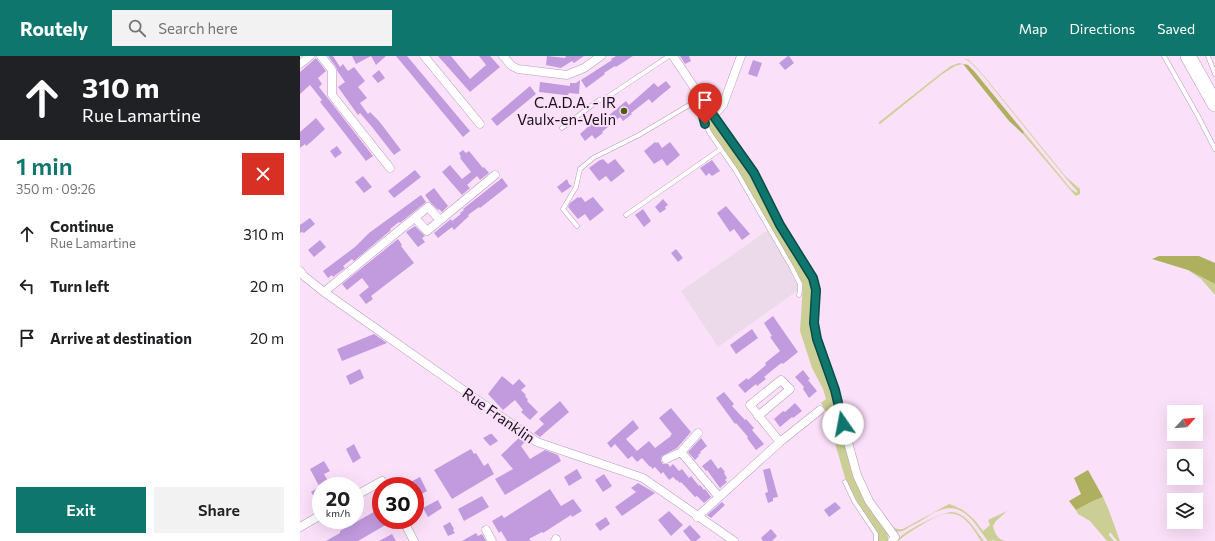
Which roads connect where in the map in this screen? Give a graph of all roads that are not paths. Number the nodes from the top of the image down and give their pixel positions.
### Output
1 (310, 56) edge
2 (321, 56) edge
3 (424, 56) edge
4 (503, 56) edge
5 (602, 56) edge
6 (669, 56) edge
7 (673, 56) edge
8 (741, 56) edge
9 (1164, 56) edge
10 (1188, 56) edge
11 (1208, 56) edge
12 (300, 64) edge
13 (1215, 74) edge
14 (701, 98) junction
15 (1215, 104) edge
16 (713, 116) junction
17 (480, 124) dead end
18 (562, 128) dead end
19 (721, 149) junction
20 (1215, 149) edge
21 (390, 168) dead end
22 (495, 175) dead end
23 (626, 215) dead end
24 (415, 218) junction
25 (440, 220) junction
26 (577, 226) dead end
27 (300, 271) edge
28 (324, 292) junction
29 (799, 295) dead end
30 (820, 410) dead end
31 (758, 416) junction
32 (698, 433) dead end
33 (780, 442) junction
34 (681, 452) junction
35 (666, 459) dead end
36 (845, 482) dead end
37 (719, 497) junction
38 (697, 517) junction
39 (312, 520) edge
40 (300, 527) edge
41 (408, 529) edge
42 (486, 530) dead end
43 (414, 541) edge
44 (492, 541) edge
45 (734, 541) edge
46 (876, 541) edge
47 (892, 541) edge

1 - 12 street
2 - 21 street
3 - 17 street
4 - 5 street
6 - 18 lane
7 - 14 street
8 - 16 street
9 - 20 lane
10 - 15 highway
11 - 13 lane
14 - 16 street
14 - 19 lane
14 - 26 lane
16 - 47 street
19 - 23 lane
19 - 29 lane
22 - 25 street
24 - 25 street
24 - 25 street
24 - 28 street
27 - 28 street, Rue Franklin
28 - 38 street, Rue Franklin
30 - 33 street
31 - 31 street
31 - 33 street
32 - 34 street
33 - 37 street
34 - 35 street
34 - 37 street
36 - 46 lane
37 - 38 street
38 - 45 street, Rue Franklin
39 - 40 street
41 - 43 street
42 - 44 street

